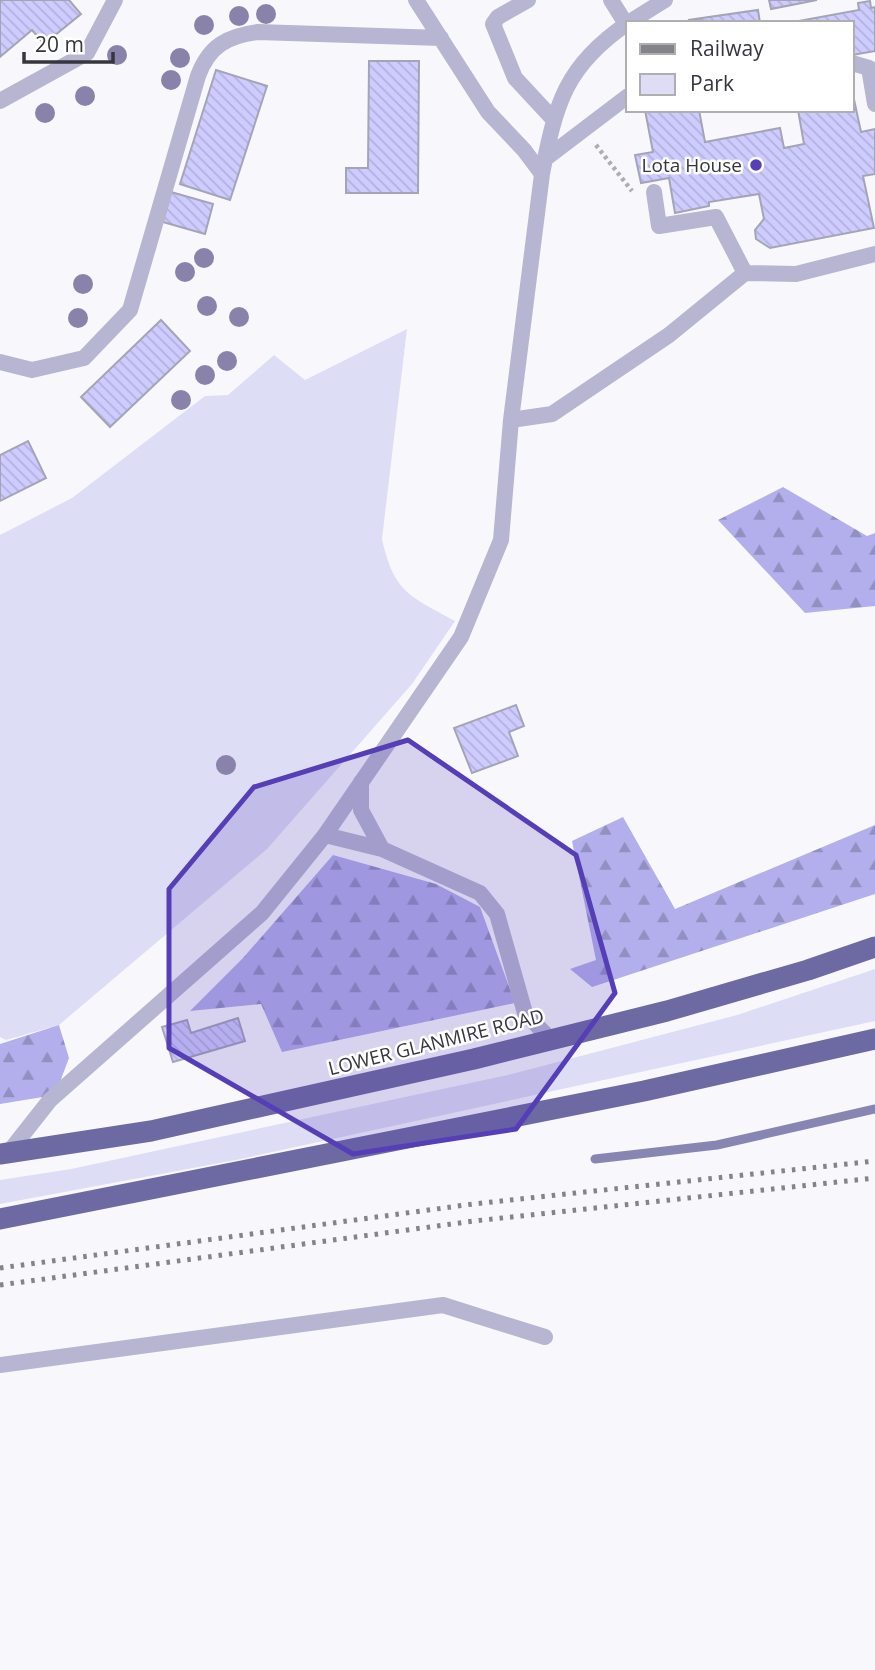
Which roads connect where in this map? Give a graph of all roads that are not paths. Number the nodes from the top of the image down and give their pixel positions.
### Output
1 (115, 0) edge
2 (416, 0) edge
3 (528, 0) edge
4 (611, 0) edge
5 (665, 0) edge
6 (630, 21) edge
7 (626, 22) edge
8 (626, 24) edge
9 (441, 38) junction
10 (854, 64) edge
11 (626, 97) edge
12 (0, 101) edge
13 (875, 104) edge
14 (554, 120) junction
15 (543, 167) junction
16 (654, 192) road end
17 (875, 254) edge
18 (745, 273) junction
19 (0, 362) edge
20 (511, 420) junction
21 (361, 782) junction
22 (325, 835) junction
23 (382, 849) junction
24 (875, 947) edge
25 (549, 1038) junction
26 (875, 1039) edge
27 (5, 1153) edge
28 (0, 1219) edge
29 (545, 1337) dead end
30 (0, 1365) edge

1 - 12 lane
2 - 9 lane
3 - 14 lane
4 - 7 lane
5 - 6 lane
8 - 14 lane
9 - 15 lane
9 - 19 lane
10 - 13 lane
11 - 15 lane
14 - 15 lane
15 - 20 lane
16 - 18 lane
17 - 18 lane
18 - 20 lane
20 - 21 lane
21 - 22 lane
21 - 23 lane
22 - 23 lane
22 - 27 lane
23 - 25 lane
24 - 25 highway, LOWER GLANMIRE ROAD
25 - 27 highway, LOWER GLANMIRE ROAD
26 - 28 highway
29 - 30 lane

